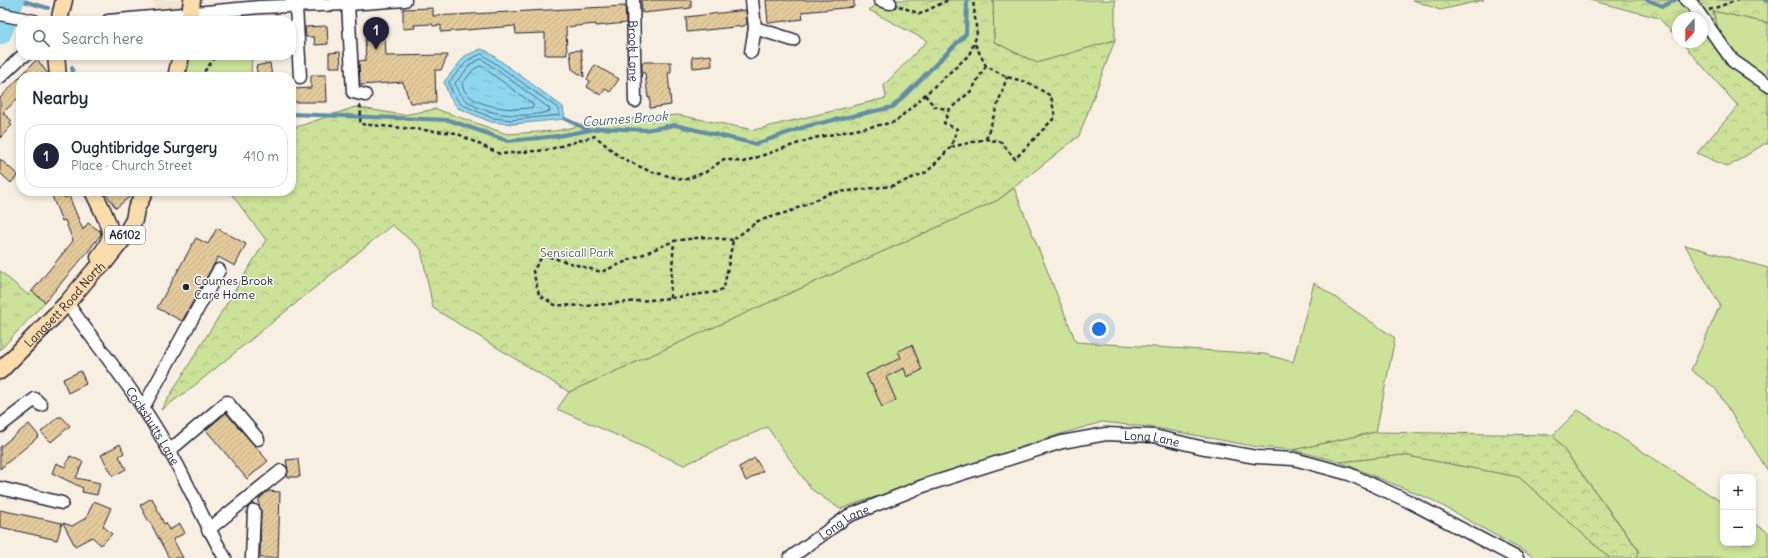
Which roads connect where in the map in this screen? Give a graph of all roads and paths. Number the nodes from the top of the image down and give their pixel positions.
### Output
1 (64, 0) edge
2 (405, 0) edge
3 (633, 0) edge
4 (752, 0) edge
5 (948, 0) edge
6 (973, 0) edge
7 (1738, 0) edge
8 (376, 1) edge
9 (885, 1) edge
10 (308, 2) edge
11 (1689, 2) edge
12 (348, 4) junction
13 (296, 6) junction
14 (191, 11) edge
15 (1697, 12) edge
16 (1705, 12) edge
17 (0, 14) edge
18 (60, 16) edge
19 (150, 16) edge
20 (16, 17) edge
21 (1708, 27) edge
22 (755, 28) junction
23 (793, 40) dead end
24 (974, 42) junction
25 (751, 52) dead end
26 (18, 60) edge
27 (56, 60) edge
28 (180, 60) edge
29 (213, 60) edge
30 (986, 66) junction
31 (58, 72) edge
32 (177, 72) edge
33 (204, 72) edge
34 (0, 77) edge
35 (300, 77) dead end
36 (1007, 77) junction
37 (1768, 85) edge
38 (365, 95) dead end
39 (925, 95) dead end
40 (635, 101) dead end
41 (361, 108) dead end
42 (949, 110) junction
43 (986, 139) junction
44 (951, 148) junction
45 (95, 196) edge
46 (143, 196) edge
47 (136, 209) junction
48 (108, 225) junction
49 (733, 240) junction
50 (674, 241) junction
51 (219, 270) dead end
52 (93, 272) junction
53 (670, 298) junction
54 (67, 303) junction
55 (0, 371) edge
56 (41, 405) dead end
57 (143, 408) junction
58 (0, 426) edge
59 (258, 439) dead end
60 (169, 451) junction
61 (281, 471) dead end
62 (0, 488) edge
63 (62, 503) dead end
64 (254, 511) dead end
65 (208, 530) junction
66 (225, 558) edge
67 (252, 558) edge
68 (790, 558) edge
69 (1517, 558) edge

1 - 18 main road
2 - 8 street
3 - 40 street, Brook Lane
4 - 22 street
5 - 9 path
6 - 24 path
7 - 16 path
8 - 12 street
10 - 12 street
10 - 13 street
11 - 15 street
12 - 38 street
13 - 14 street
13 - 35 street
14 - 19 street
17 - 20 street
21 - 37 street
22 - 23 street
22 - 25 street
24 - 30 path
24 - 41 path
26 - 34 street
27 - 31 main road
28 - 32 main road
29 - 33 path
30 - 36 path
30 - 42 path
36 - 43 path
36 - 43 path
39 - 42 path
42 - 44 path
43 - 44 path
44 - 49 path
45 - 48 main road, A6102
46 - 47 main road, Langsett Road North / A6102
47 - 48 main road, A6102
47 - 52 main road, Langsett Road North / A6102
48 - 52 main road, A6102
49 - 50 path
49 - 53 path
50 - 53 path
50 - 53 path
51 - 57 street
52 - 54 main road, Langsett Road North / A6102
54 - 55 main road, Langsett Road North / A6102
54 - 57 street, Cockshutts Lane
56 - 58 street
57 - 60 street, Cockshutts Lane
59 - 60 street
60 - 65 street, Cockshutts Lane
61 - 65 street
62 - 63 street
64 - 67 street
65 - 66 street, Cockshutts Lane
68 - 69 street, Long Lane

